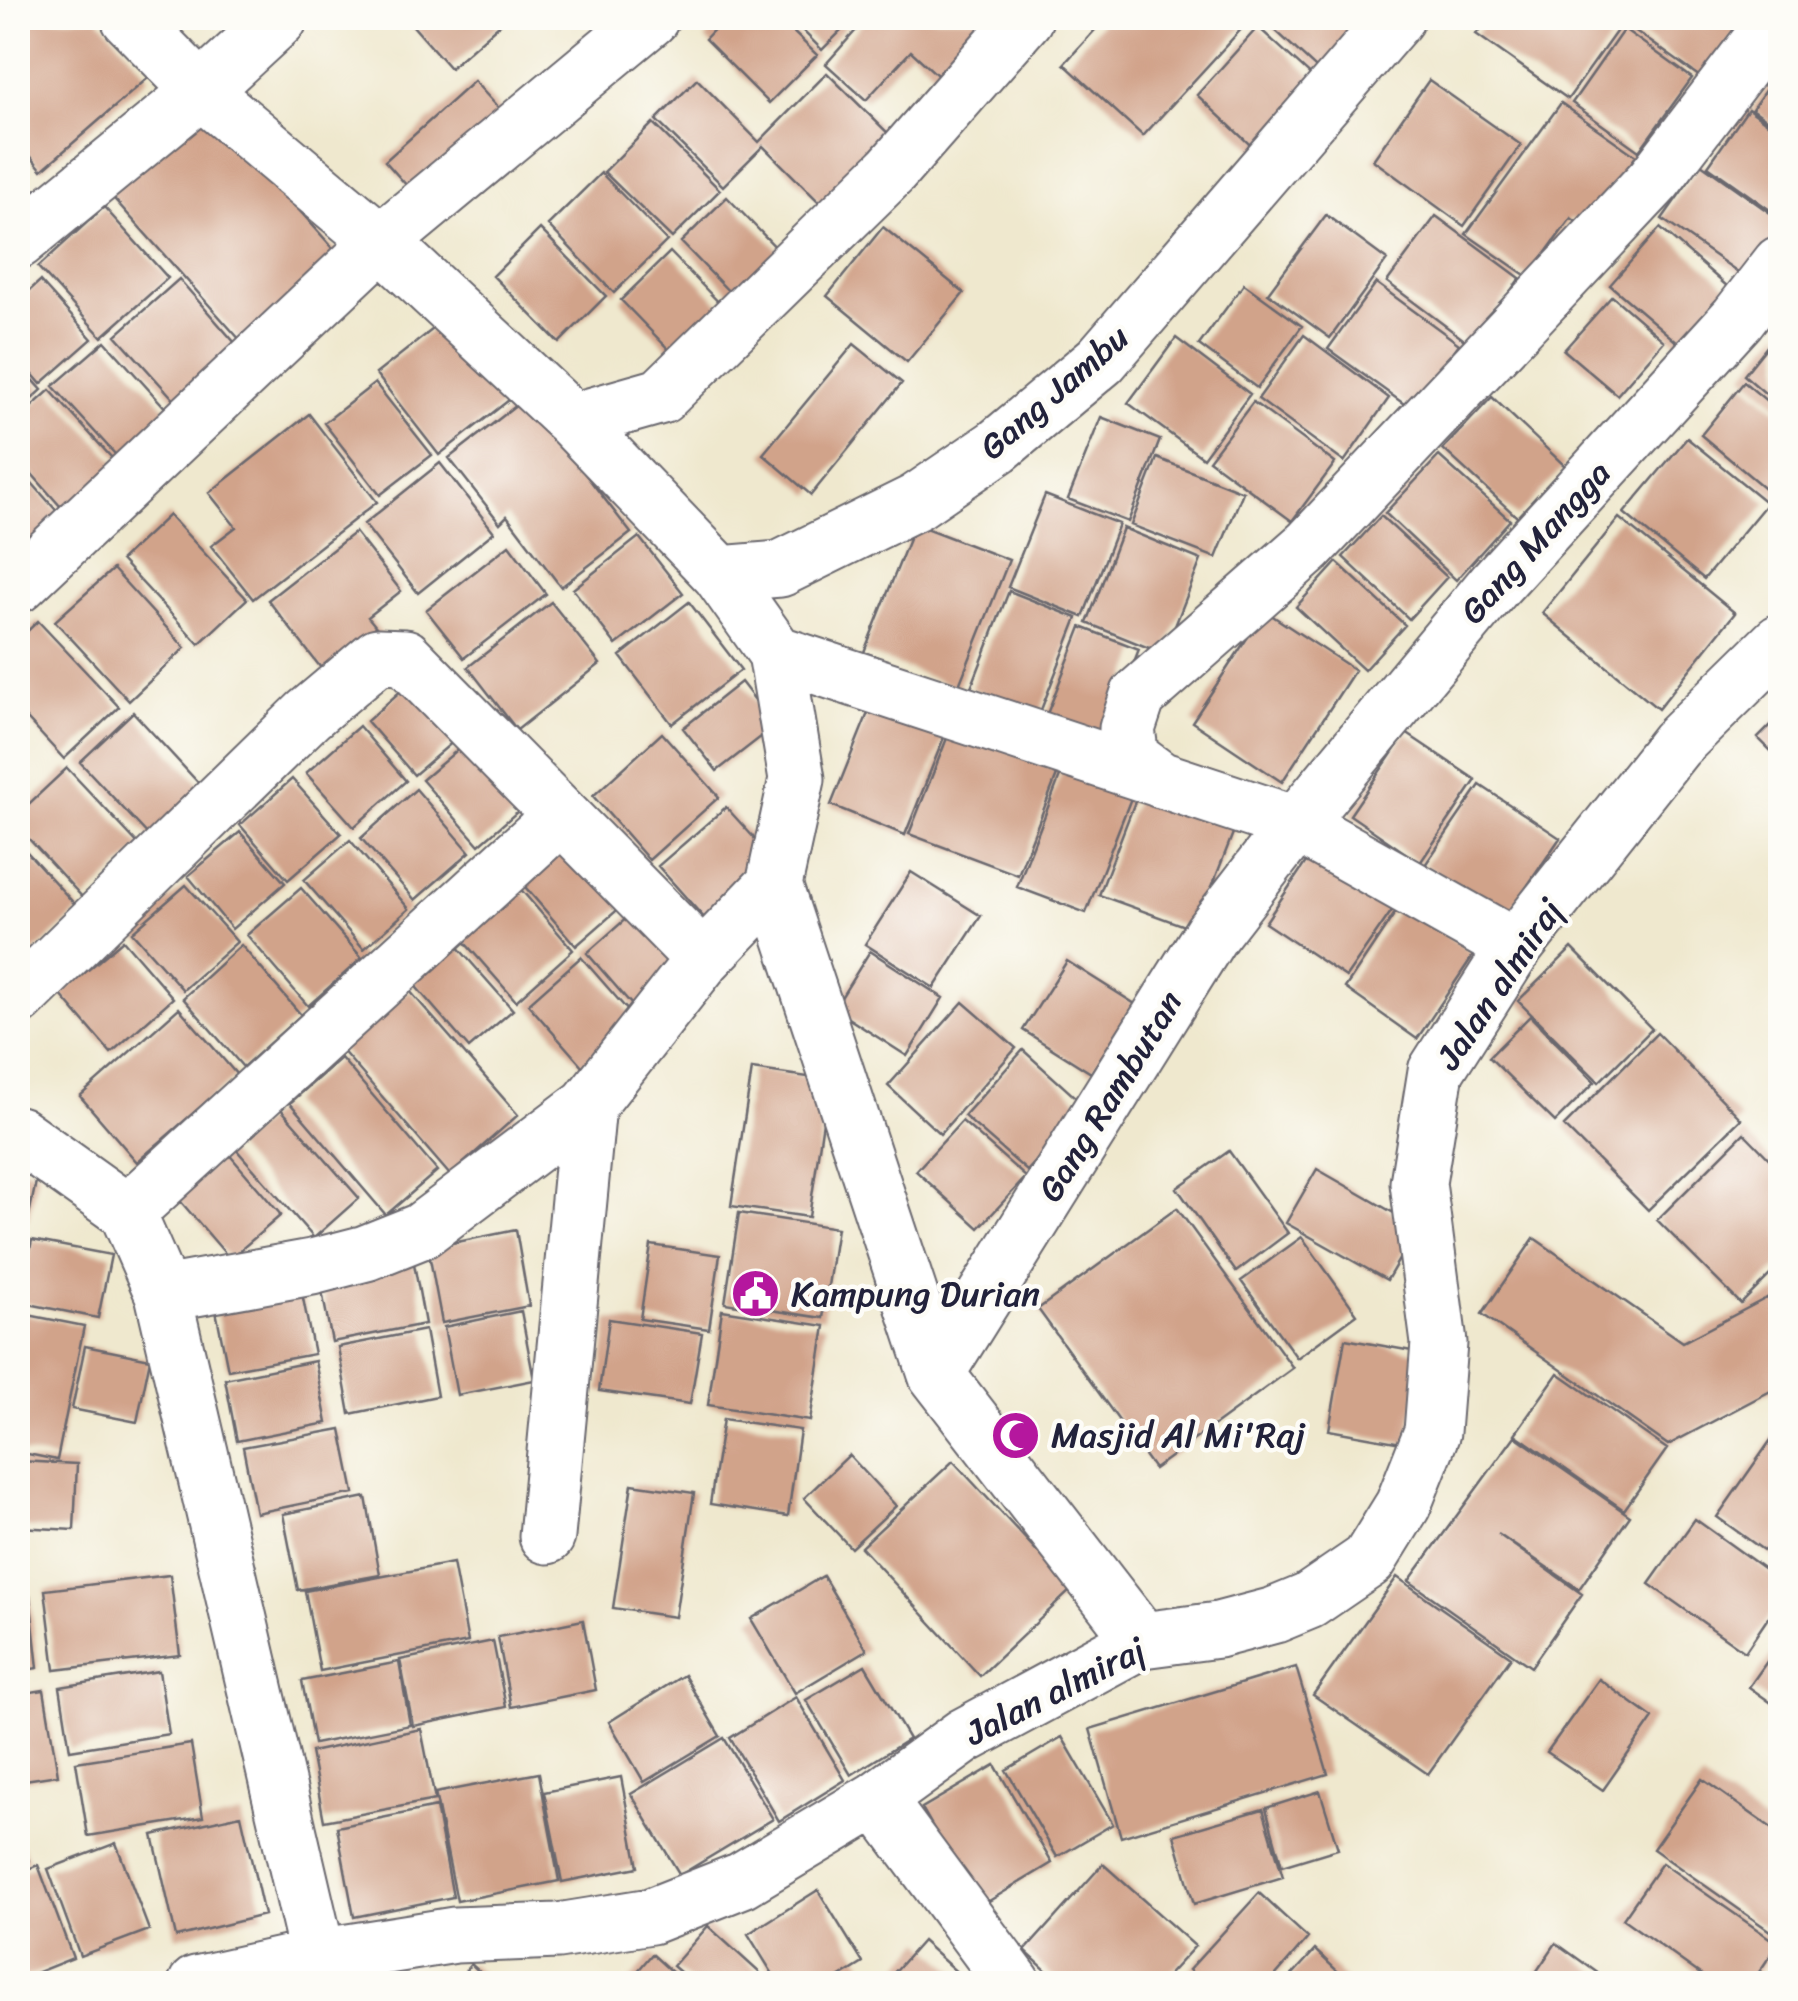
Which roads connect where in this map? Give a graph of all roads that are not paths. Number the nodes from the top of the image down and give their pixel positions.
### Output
1 (129, 18) edge
2 (280, 18) edge
3 (651, 18) edge
4 (1025, 18) edge
5 (1396, 18) edge
6 (1778, 18) edge
7 (202, 91) junction
8 (18, 241) edge
9 (381, 242) junction
10 (1780, 264) edge
11 (573, 421) junction
12 (720, 574) junction
13 (18, 585) edge
14 (1780, 642) edge
15 (776, 653) junction
16 (1160, 780) junction
17 (560, 816) junction
18 (1296, 824) junction
19 (774, 885) junction
20 (1515, 947) junction
21 (704, 960) junction
22 (18, 998) edge
23 (588, 1105) junction
24 (18, 1134) edge
25 (127, 1212) junction
26 (163, 1294) junction
27 (936, 1374) junction
28 (547, 1536) dead end
29 (1142, 1640) junction
30 (877, 1799) junction
31 (318, 1957) junction
32 (196, 1984) edge
33 (1014, 1984) edge

1 - 7 street
2 - 7 street
3 - 9 street
4 - 11 street
5 - 12 street, Gang Jambu
6 - 16 street
7 - 8 street
7 - 9 street
9 - 11 street
9 - 13 street
10 - 18 street, Gang Mangga
11 - 12 street
12 - 15 street
14 - 20 street, Jalan almiraj
15 - 16 street
15 - 19 street
16 - 18 street
17 - 21 street
17 - 22 street
17 - 25 street
18 - 20 street
18 - 27 street, Gang Rambutan
19 - 21 street
19 - 27 street
20 - 29 street, Jalan almiraj
21 - 23 street
23 - 26 street
23 - 28 street
24 - 25 street
25 - 26 street
26 - 31 street
27 - 29 street
29 - 30 street, Jalan almiraj
30 - 31 street, Jalan almiraj
30 - 33 street
31 - 32 street, Jalan almiraj

